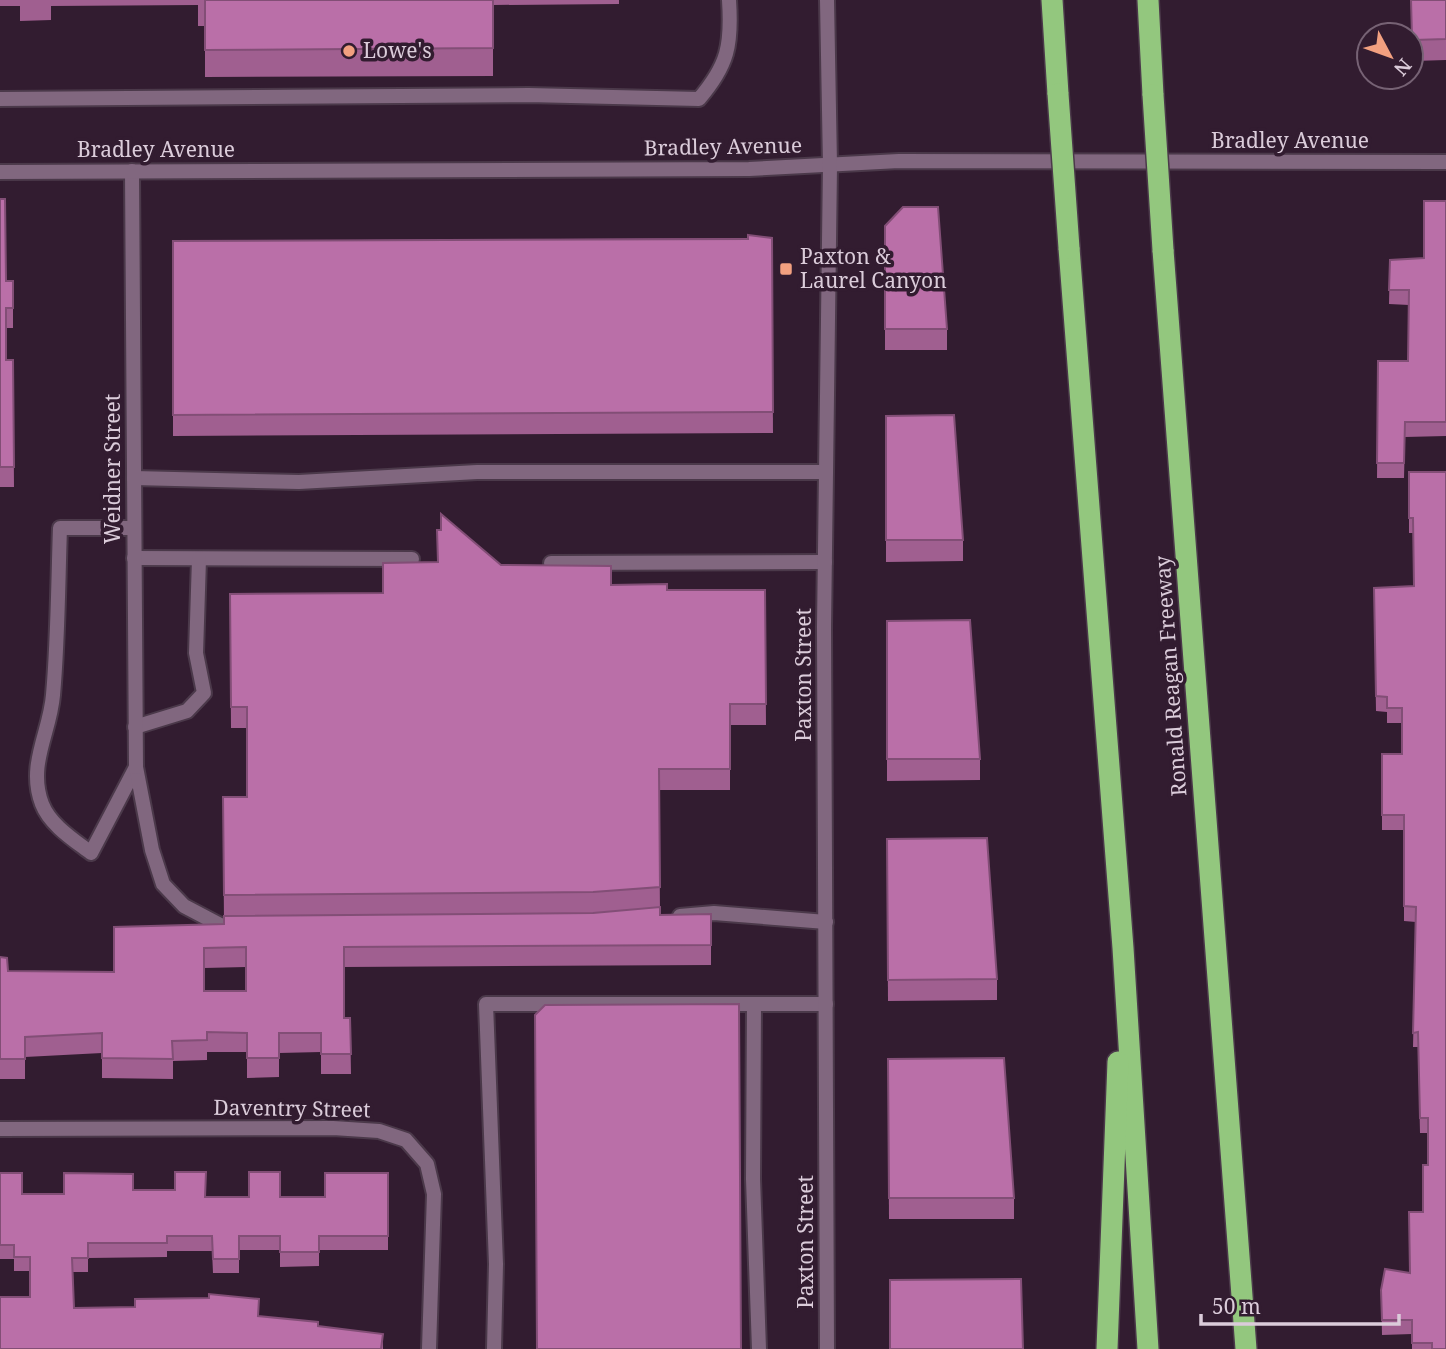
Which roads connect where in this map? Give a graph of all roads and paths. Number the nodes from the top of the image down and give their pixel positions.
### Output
1 (729, 0) edge
2 (827, 0) edge
3 (1052, 0) edge
4 (1149, 0) edge
5 (0, 99) edge
6 (1446, 162) edge
7 (830, 165) junction
8 (132, 171) junction
9 (0, 172) edge
10 (826, 471) junction
11 (134, 478) junction
12 (134, 528) junction
13 (134, 558) junction
14 (199, 559) junction
15 (412, 559) edge
16 (825, 562) junction
17 (551, 563) edge
18 (135, 727) junction
19 (136, 767) junction
20 (660, 917) edge
21 (825, 922) junction
22 (249, 925) edge
23 (1123, 948) junction
24 (754, 1004) junction
25 (826, 1004) junction
26 (0, 1129) edge
27 (429, 1349) edge
28 (494, 1349) edge
29 (759, 1349) edge
30 (827, 1349) edge
31 (1107, 1349) edge
32 (1148, 1349) edge
33 (1246, 1349) edge

1 - 5 street
2 - 7 street, Paxton Street
3 - 23 highway, bridge
4 - 33 highway, Ronald Reagan Freeway, bridge
6 - 7 street, Bradley Avenue
7 - 8 street, Bradley Avenue
7 - 10 street, Paxton Street
8 - 9 street, Bradley Avenue
8 - 11 street, Weidner Street
10 - 11 street
10 - 16 street, Paxton Street
11 - 12 street, Weidner Street
12 - 13 street, Weidner Street
12 - 19 street
13 - 14 street
13 - 18 street, Weidner Street
14 - 15 street
14 - 18 street
16 - 17 street
16 - 21 street, Paxton Street
18 - 19 street, Weidner Street
19 - 22 street, Weidner Street
20 - 21 street
21 - 25 street, Paxton Street
23 - 31 highway
23 - 32 highway
24 - 25 street
24 - 28 street
24 - 29 street
25 - 30 street, Paxton Street
26 - 27 street, Daventry Street

